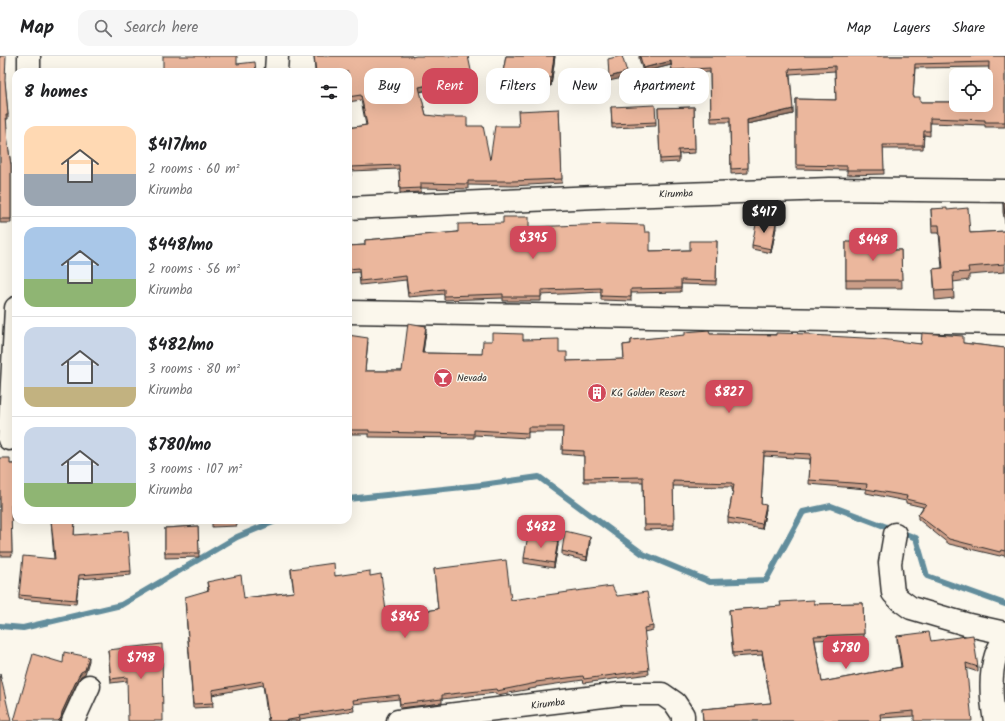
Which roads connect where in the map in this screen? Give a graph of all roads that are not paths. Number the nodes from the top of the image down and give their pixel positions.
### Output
1 (29, 56) edge
2 (277, 56) edge
3 (29, 68) edge
4 (276, 68) edge
5 (1005, 191) edge
6 (352, 208) edge
7 (352, 312) edge
8 (1005, 323) edge
9 (12, 374) edge
10 (8, 439) edge
11 (895, 534) dead end
12 (1005, 633) edge
13 (1005, 637) edge
14 (89, 686) dead end
15 (73, 721) edge
16 (398, 721) edge
17 (684, 721) edge
18 (995, 721) edge

1 - 3 street
2 - 4 street
5 - 6 street, Kirumba
7 - 8 street
9 - 10 street
11 - 12 street
13 - 18 street
14 - 15 street
16 - 17 street, Kirumba

